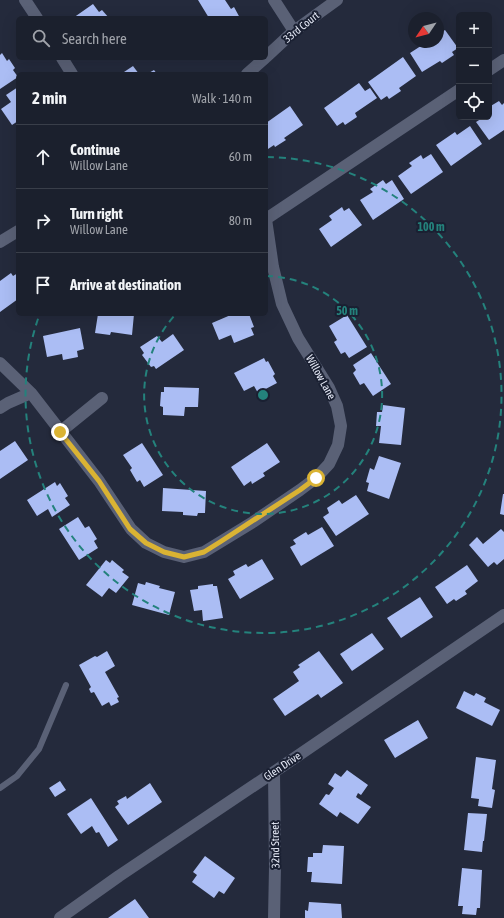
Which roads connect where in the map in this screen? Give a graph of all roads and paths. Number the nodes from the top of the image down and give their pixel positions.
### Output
1 (25, 0) edge
2 (274, 0) edge
3 (338, 0) edge
4 (36, 16) edge
5 (294, 31) junction
6 (268, 54) edge
7 (63, 60) edge
8 (262, 60) edge
9 (504, 60) edge
10 (492, 68) edge
11 (71, 72) edge
12 (249, 72) edge
13 (456, 92) edge
14 (268, 218) edge
15 (16, 232) edge
16 (268, 233) edge
17 (0, 242) edge
18 (0, 364) edge
19 (31, 393) junction
20 (102, 398) dead end
21 (0, 408) edge
22 (60, 432) junction
23 (504, 615) edge
24 (66, 685) dead end
25 (274, 772) junction
26 (0, 788) edge
27 (60, 918) edge
28 (274, 918) edge

1 - 4 street
2 - 5 street
3 - 5 street, 33rd Court
5 - 6 street, 33rd Court
7 - 11 street
8 - 12 street, 33rd Court
9 - 10 street
13 - 14 street, Willow Lane
15 - 17 street
16 - 22 street, Willow Lane
18 - 19 street, Willow Lane
19 - 21 street
19 - 22 street, Willow Lane
20 - 22 street
23 - 25 street, Glen Drive
24 - 26 lane
25 - 27 street, Glen Drive
25 - 28 street, 32nd Street

